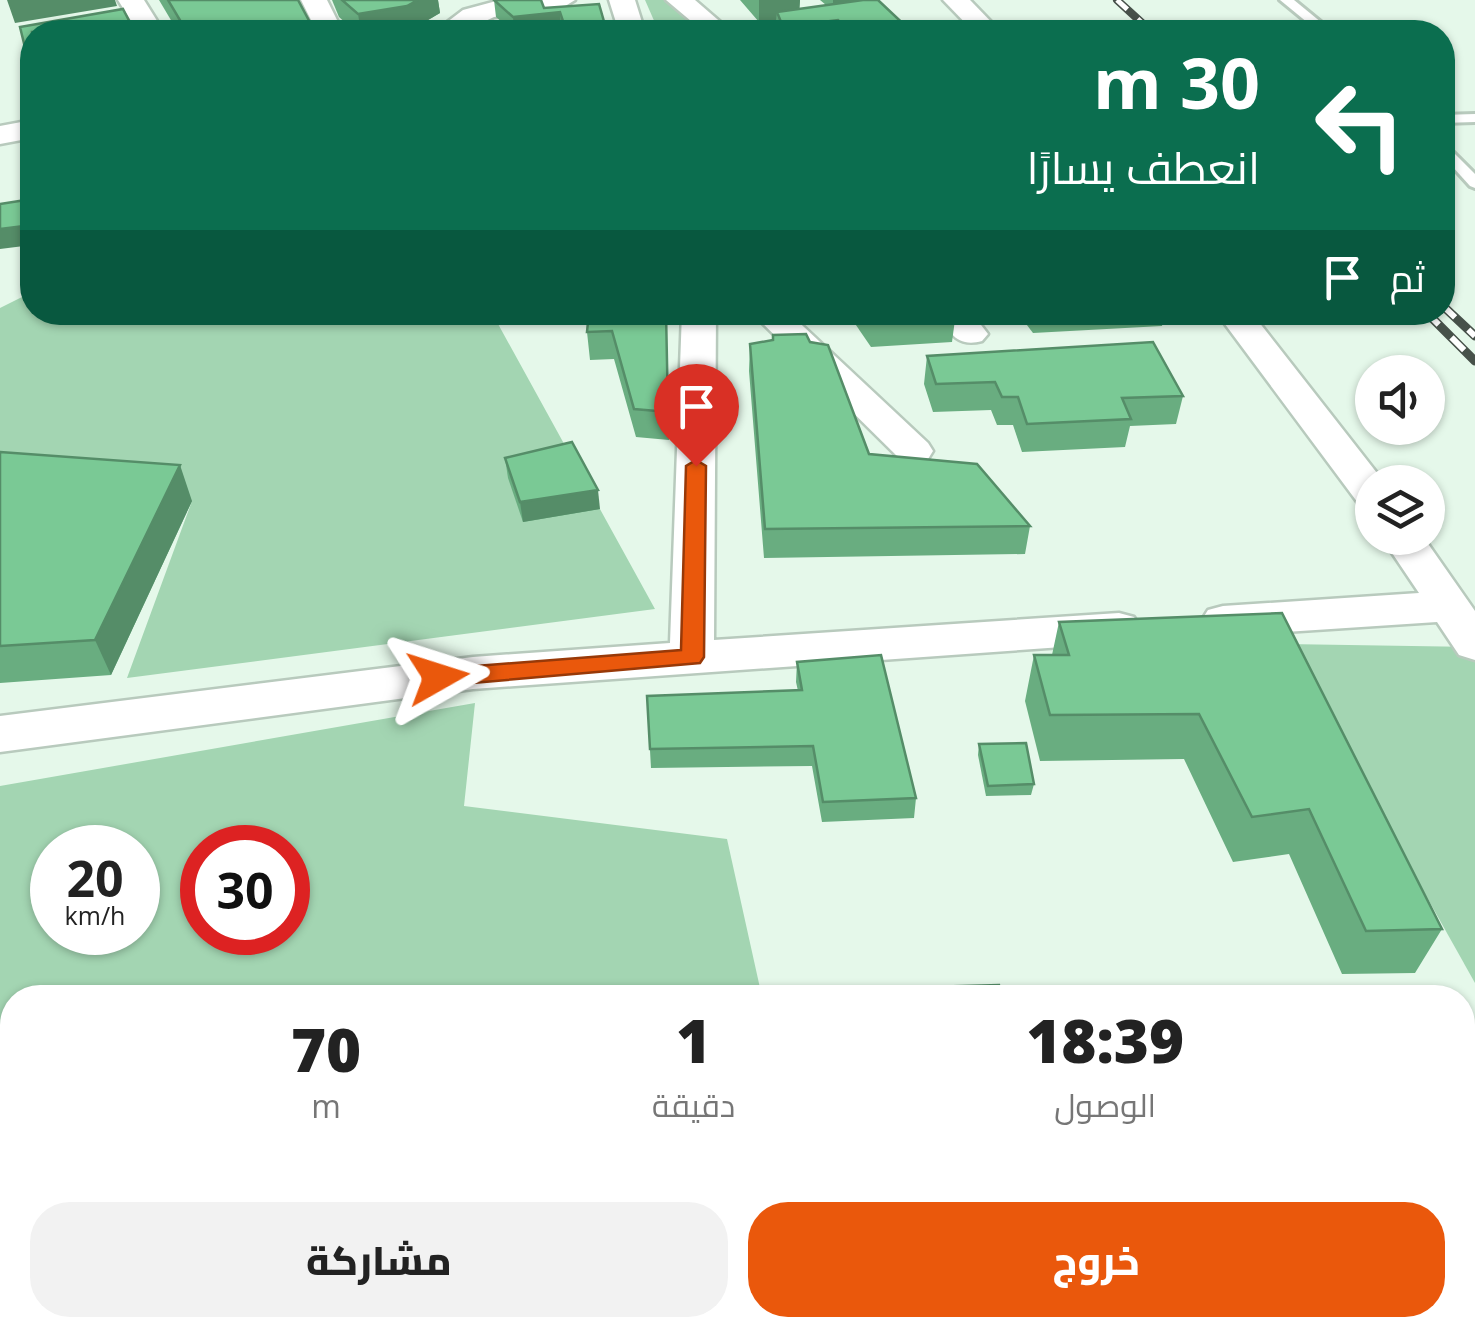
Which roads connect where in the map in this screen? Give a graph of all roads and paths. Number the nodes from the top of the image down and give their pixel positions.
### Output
1 (562, 0) edge
2 (679, 0) edge
3 (956, 0) edge
4 (1286, 0) edge
5 (463, 20) edge
6 (704, 20) edge
7 (976, 20) edge
8 (1311, 20) edge
9 (1455, 160) edge
10 (1475, 183) edge
11 (699, 325) edge
12 (782, 325) edge
13 (1243, 325) edge
14 (914, 451) dead end
15 (1355, 472) edge
16 (1415, 555) edge
17 (1450, 606) junction
18 (1475, 644) edge
19 (692, 657) junction
20 (0, 734) edge

1 - 5 street
2 - 6 street
3 - 7 street
4 - 8 lane
9 - 10 lane
11 - 19 street
12 - 14 street
13 - 15 street
16 - 17 street
17 - 18 street
17 - 19 street
19 - 20 street

